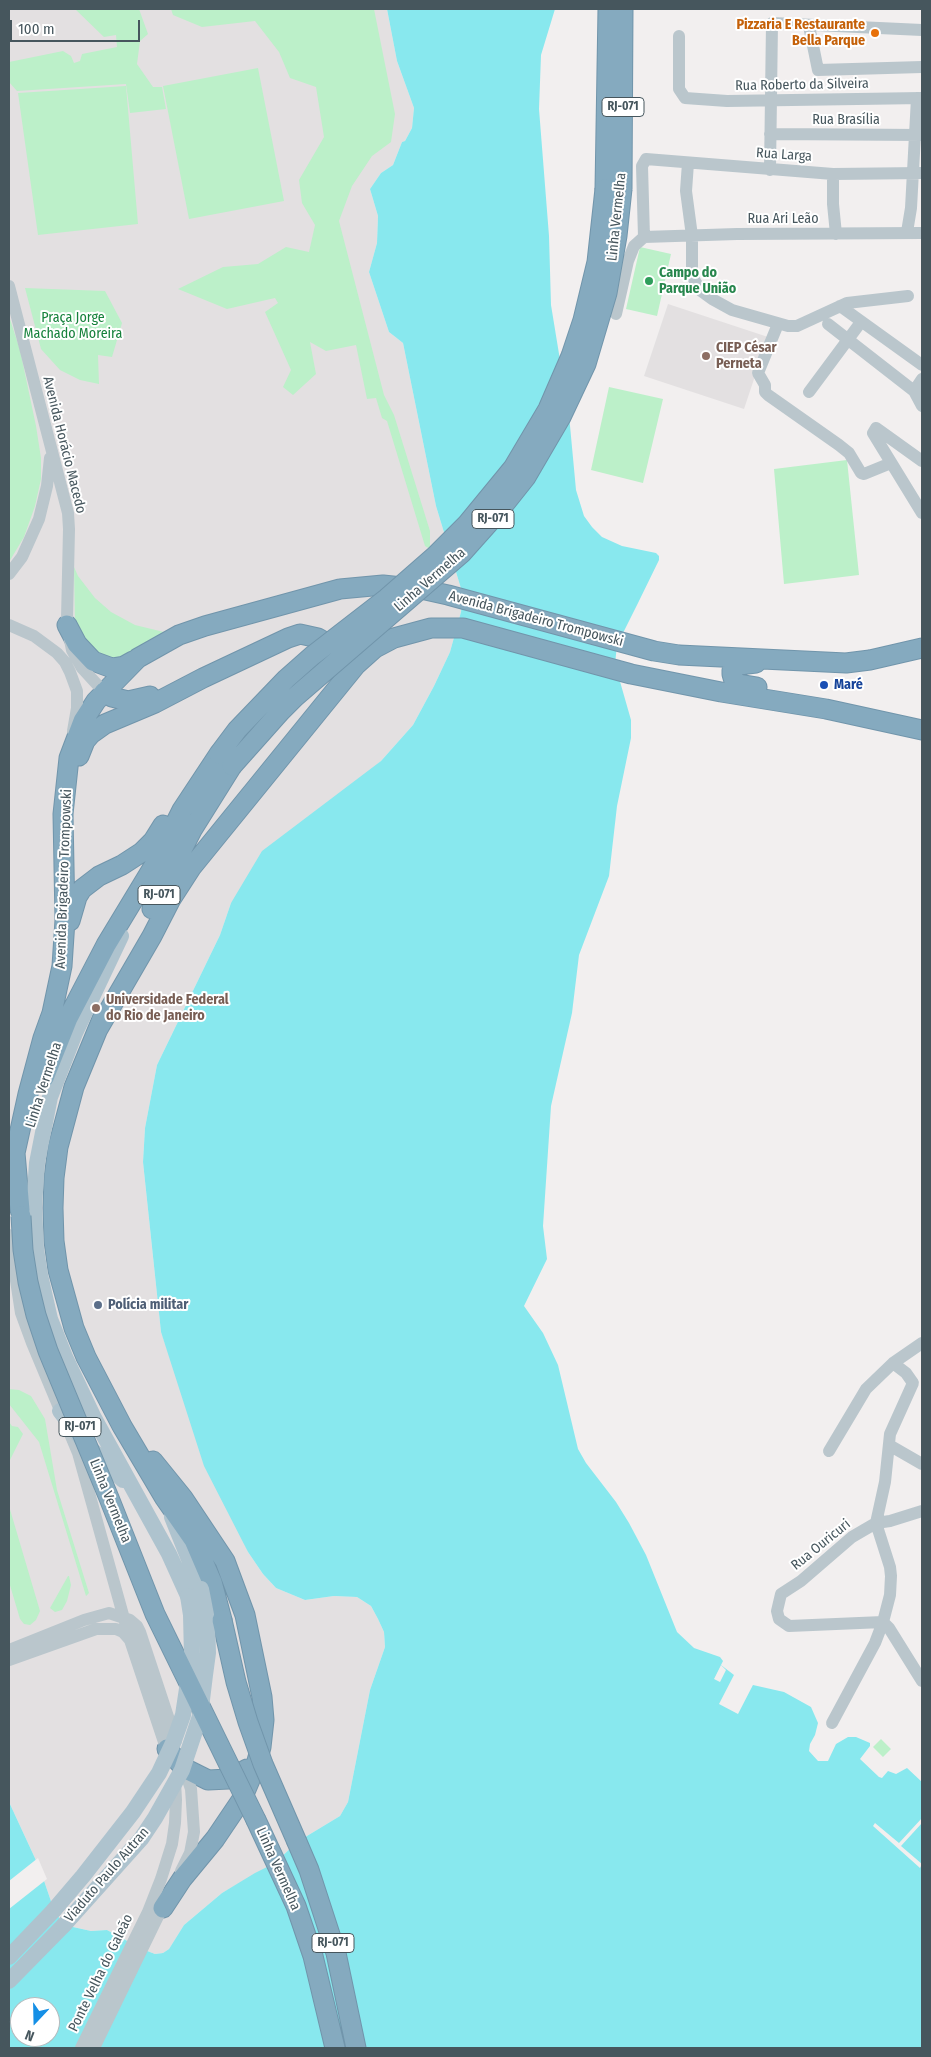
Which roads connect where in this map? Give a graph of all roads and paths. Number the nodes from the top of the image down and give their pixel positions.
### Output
1 (616, 16) edge
2 (810, 26) junction
3 (922, 30) edge
4 (679, 36) dead end
5 (922, 67) edge
6 (919, 98) edge
7 (770, 100) junction
8 (770, 134) junction
9 (919, 135) edge
10 (688, 163) junction
11 (770, 170) junction
12 (918, 173) edge
13 (833, 174) junction
14 (917, 209) edge
15 (907, 232) junction
16 (922, 233) edge
17 (836, 234) junction
18 (692, 236) junction
19 (644, 237) junction
20 (9, 288) edge
21 (908, 296) dead end
22 (840, 306) junction
23 (616, 314) dead end
24 (861, 322) junction
25 (778, 324) junction
26 (828, 324) dead end
27 (847, 339) junction
28 (922, 365) edge
29 (922, 379) edge
30 (914, 391) junction
31 (809, 392) dead end
32 (922, 406) edge
33 (51, 451) junction
34 (922, 461) edge
35 (892, 463) junction
36 (918, 498) edge
37 (922, 513) edge
38 (9, 574) edge
39 (9, 625) edge
40 (67, 625) junction
41 (922, 648) edge
42 (138, 658) junction
43 (784, 660) junction
44 (203, 678) junction
45 (104, 692) junction
46 (873, 719) junction
47 (922, 730) edge
48 (69, 758) junction
49 (225, 760) junction
50 (277, 760) junction
51 (198, 784) junction
52 (65, 800) junction
53 (155, 864) junction
54 (62, 966) junction
55 (98, 1029) junction
56 (43, 1038) junction
57 (9, 1142) edge
58 (21, 1213) junction
59 (9, 1235) edge
60 (922, 1343) edge
61 (893, 1364) junction
62 (60, 1411) junction
63 (122, 1426) junction
64 (889, 1445) junction
65 (829, 1452) dead end
66 (922, 1464) edge
67 (164, 1497) junction
68 (141, 1501) junction
69 (922, 1512) edge
70 (876, 1523) junction
71 (113, 1575) junction
72 (194, 1593) junction
73 (106, 1614) junction
74 (125, 1617) junction
75 (883, 1622) junction
76 (130, 1640) junction
77 (9, 1650) edge
78 (9, 1660) edge
79 (922, 1681) edge
80 (832, 1723) dead end
81 (261, 1747) junction
82 (167, 1749) junction
83 (184, 1768) junction
84 (156, 1912) junction
85 (9, 1957) edge
86 (9, 1981) edge
87 (81, 2048) edge
88 (94, 2048) edge
89 (335, 2048) edge
90 (356, 2048) edge

1 - 49 highway, Linha Vermelha / RJ-071, bridge
2 - 3 street
2 - 5 street
2 - 7 street
4 - 7 street, Rua Roberto da Silveira
6 - 7 street, Rua Roberto da Silveira
6 - 9 street
7 - 8 street
8 - 9 street, Rua Brasília
8 - 11 street
9 - 12 street
10 - 11 street, Rua Larga
10 - 18 street
10 - 19 street, Rua Larga
11 - 13 street, Rua Larga
12 - 13 street, Rua Larga
12 - 14 street
13 - 17 street
14 - 15 street
15 - 16 street, Rua Ari Leão
15 - 17 street, Rua Ari Leão
17 - 18 street, Rua Ari Leão
18 - 19 street, Rua Ari Leão
18 - 25 street
19 - 23 street
20 - 33 street, Avenida Horácio Macedo
21 - 22 street
22 - 24 street
22 - 25 street
24 - 27 street
24 - 28 street
25 - 35 street
26 - 27 street
27 - 30 street
27 - 31 street
29 - 30 street
30 - 32 street
33 - 38 street
33 - 40 street, Avenida Horácio Macedo
34 - 35 street
35 - 36 street
36 - 37 street
39 - 48 street
40 - 42 highway
40 - 45 street, Avenida Horácio Macedo
41 - 43 highway, Avenida Brigadeiro Trompowski
42 - 43 highway, Avenida Brigadeiro Trompowski
42 - 45 highway, Avenida Brigadeiro Trompowski
43 - 46 highway
44 - 45 highway
44 - 50 highway
44 - 52 highway
45 - 48 highway, Avenida Brigadeiro Trompowski
46 - 47 highway, Avenida Brigadeiro Trompowski
46 - 50 highway, Avenida Brigadeiro Trompowski
48 - 52 highway, Avenida Brigadeiro Trompowski
49 - 51 highway, Linha Vermelha / RJ-071
49 - 55 highway, Linha Vermelha / RJ-071
50 - 55 highway, Linha Vermelha
51 - 53 highway, Linha Vermelha / RJ-071
51 - 54 highway
52 - 54 highway, Avenida Brigadeiro Trompowski
53 - 58 highway, Linha Vermelha / RJ-071
53 - 68 main road, Linha Vermelha
54 - 56 highway, Avenida Brigadeiro Trompowski
55 - 63 highway, Linha Vermelha / RJ-071
56 - 57 street, Avenida Brigadeiro Trompowski
56 - 58 highway
58 - 89 highway, Linha Vermelha / RJ-071, bridge
59 - 62 street
60 - 61 street
61 - 64 street
61 - 65 street
62 - 68 main road
62 - 71 street
63 - 67 highway, Linha Vermelha / RJ-071
63 - 81 highway
64 - 66 street
64 - 70 street
67 - 72 main road, Viaduto Paulo Autran
67 - 90 highway, Linha Vermelha / RJ-071, bridge
68 - 72 main road
69 - 70 street, Rua Ouricuri
70 - 75 street
70 - 75 street, Rua Ouricuri
71 - 73 street
71 - 74 street
72 - 85 main road, Viaduto Paulo Autran, bridge
72 - 86 main road, Viaduto Paulo Autran, bridge
73 - 74 street
73 - 77 street
74 - 76 street
74 - 83 street
75 - 79 street
75 - 80 street
76 - 78 street
76 - 82 street
81 - 83 highway
81 - 84 highway
82 - 83 highway
82 - 84 street
83 - 84 street
84 - 87 street, Ponte Velha do Galeão
84 - 88 street, Ponte Velha do Galeão

